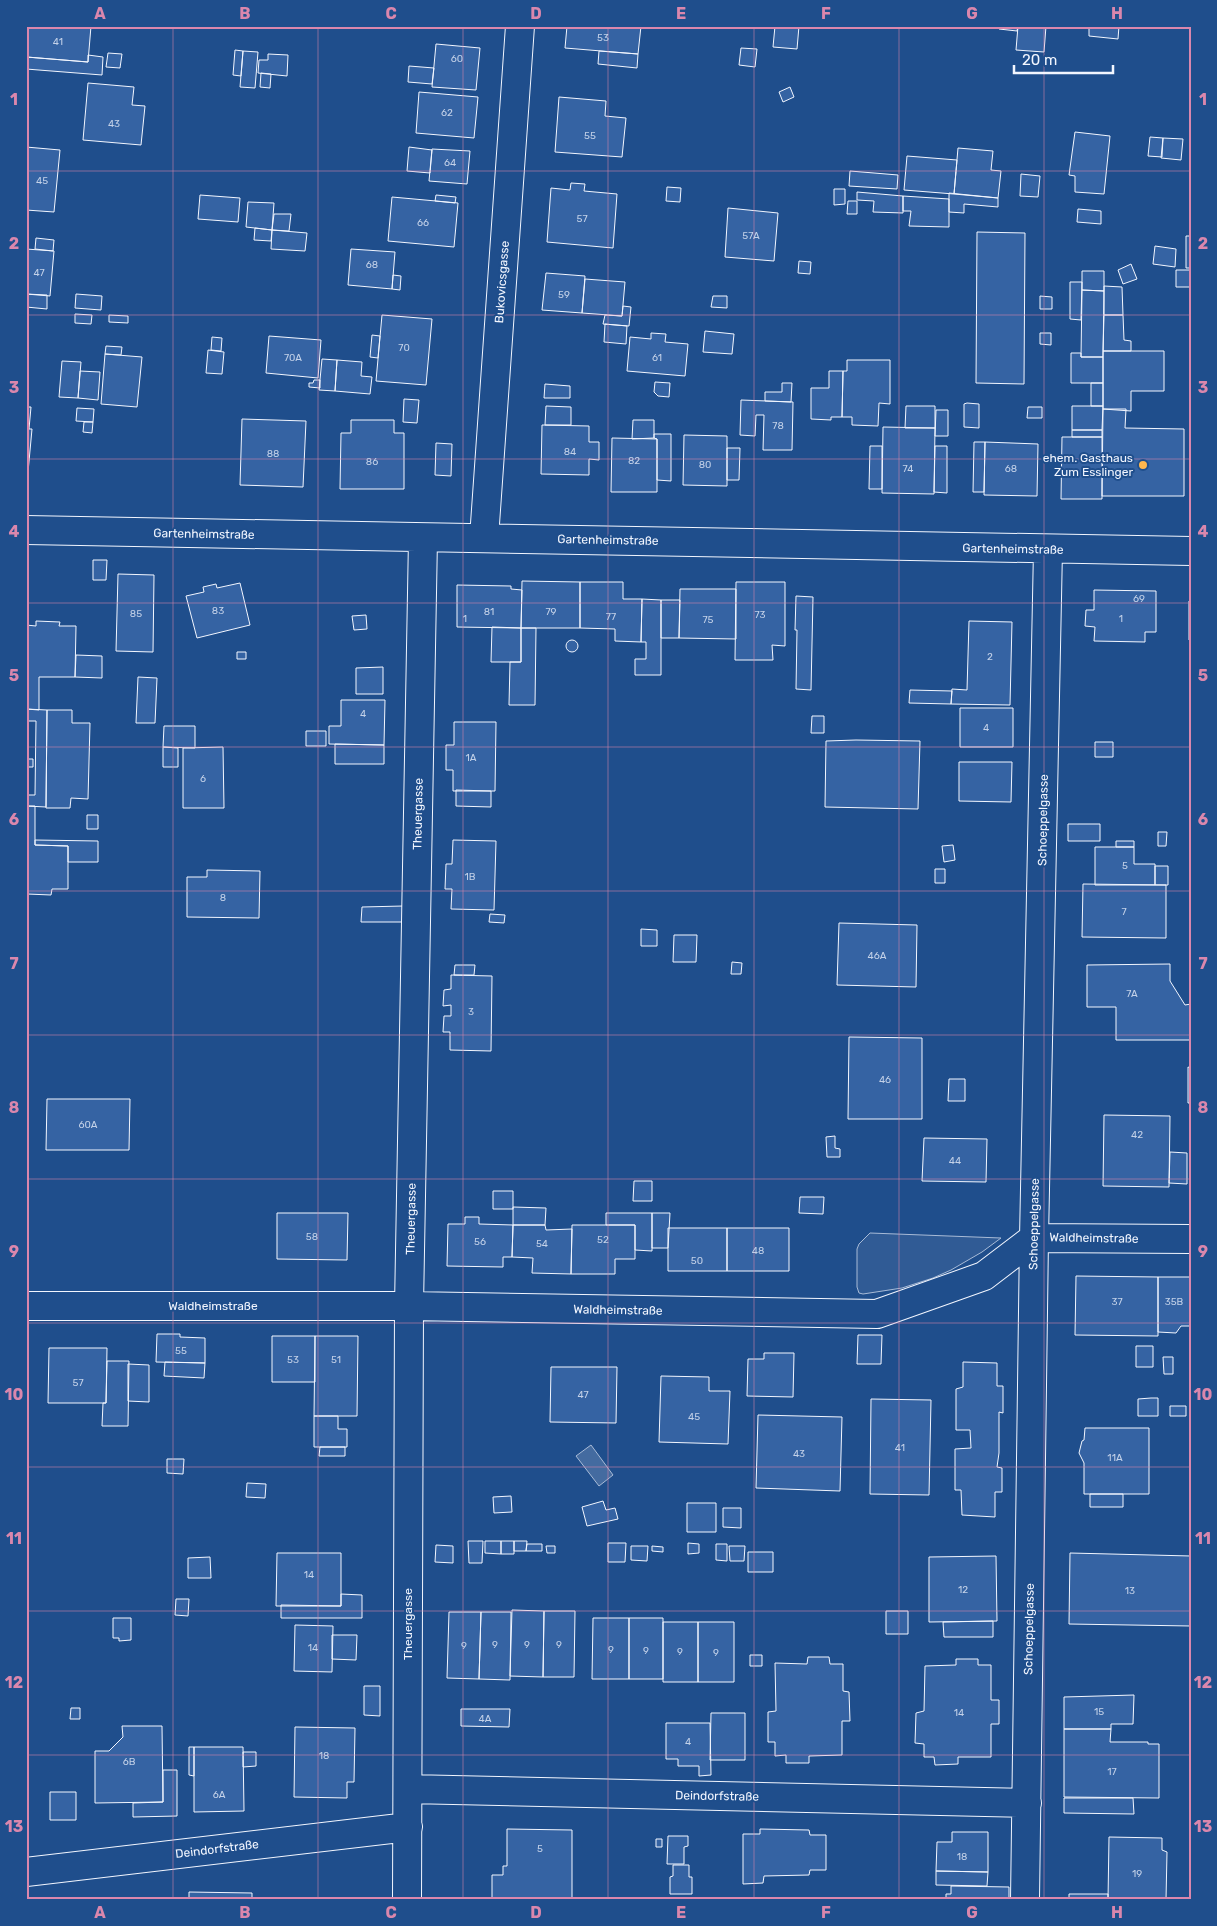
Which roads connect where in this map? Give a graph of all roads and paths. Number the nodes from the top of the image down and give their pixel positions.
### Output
1 (520, 26) edge
2 (26, 530) edge
3 (423, 538) junction
4 (484, 538) junction
5 (1048, 549) junction
6 (1191, 551) edge
7 (1034, 1238) junction
8 (1191, 1239) edge
9 (26, 1306) edge
10 (409, 1306) junction
11 (408, 1789) junction
12 (1026, 1803) junction
13 (408, 1827) junction
14 (26, 1872) edge
15 (407, 1900) edge
16 (1025, 1900) edge

1 - 4 street, Bukovicsgasse
2 - 3 street, Gartenheimstraße
3 - 4 street, Gartenheimstraße
3 - 10 street, Theuergasse
4 - 5 street, Gartenheimstraße
5 - 6 street, Gartenheimstraße
5 - 7 street, Schoeppelgasse
7 - 8 street, Waldheimstraße
7 - 10 street, Waldheimstraße
7 - 12 street, Schoeppelgasse
9 - 10 street, Waldheimstraße
10 - 11 street, Theuergasse
11 - 12 street, Deindorfstraße
11 - 13 street, Theuergasse
12 - 16 street, Schoeppelgasse
13 - 14 street, Deindorfstraße
13 - 15 street, Theuergasse

